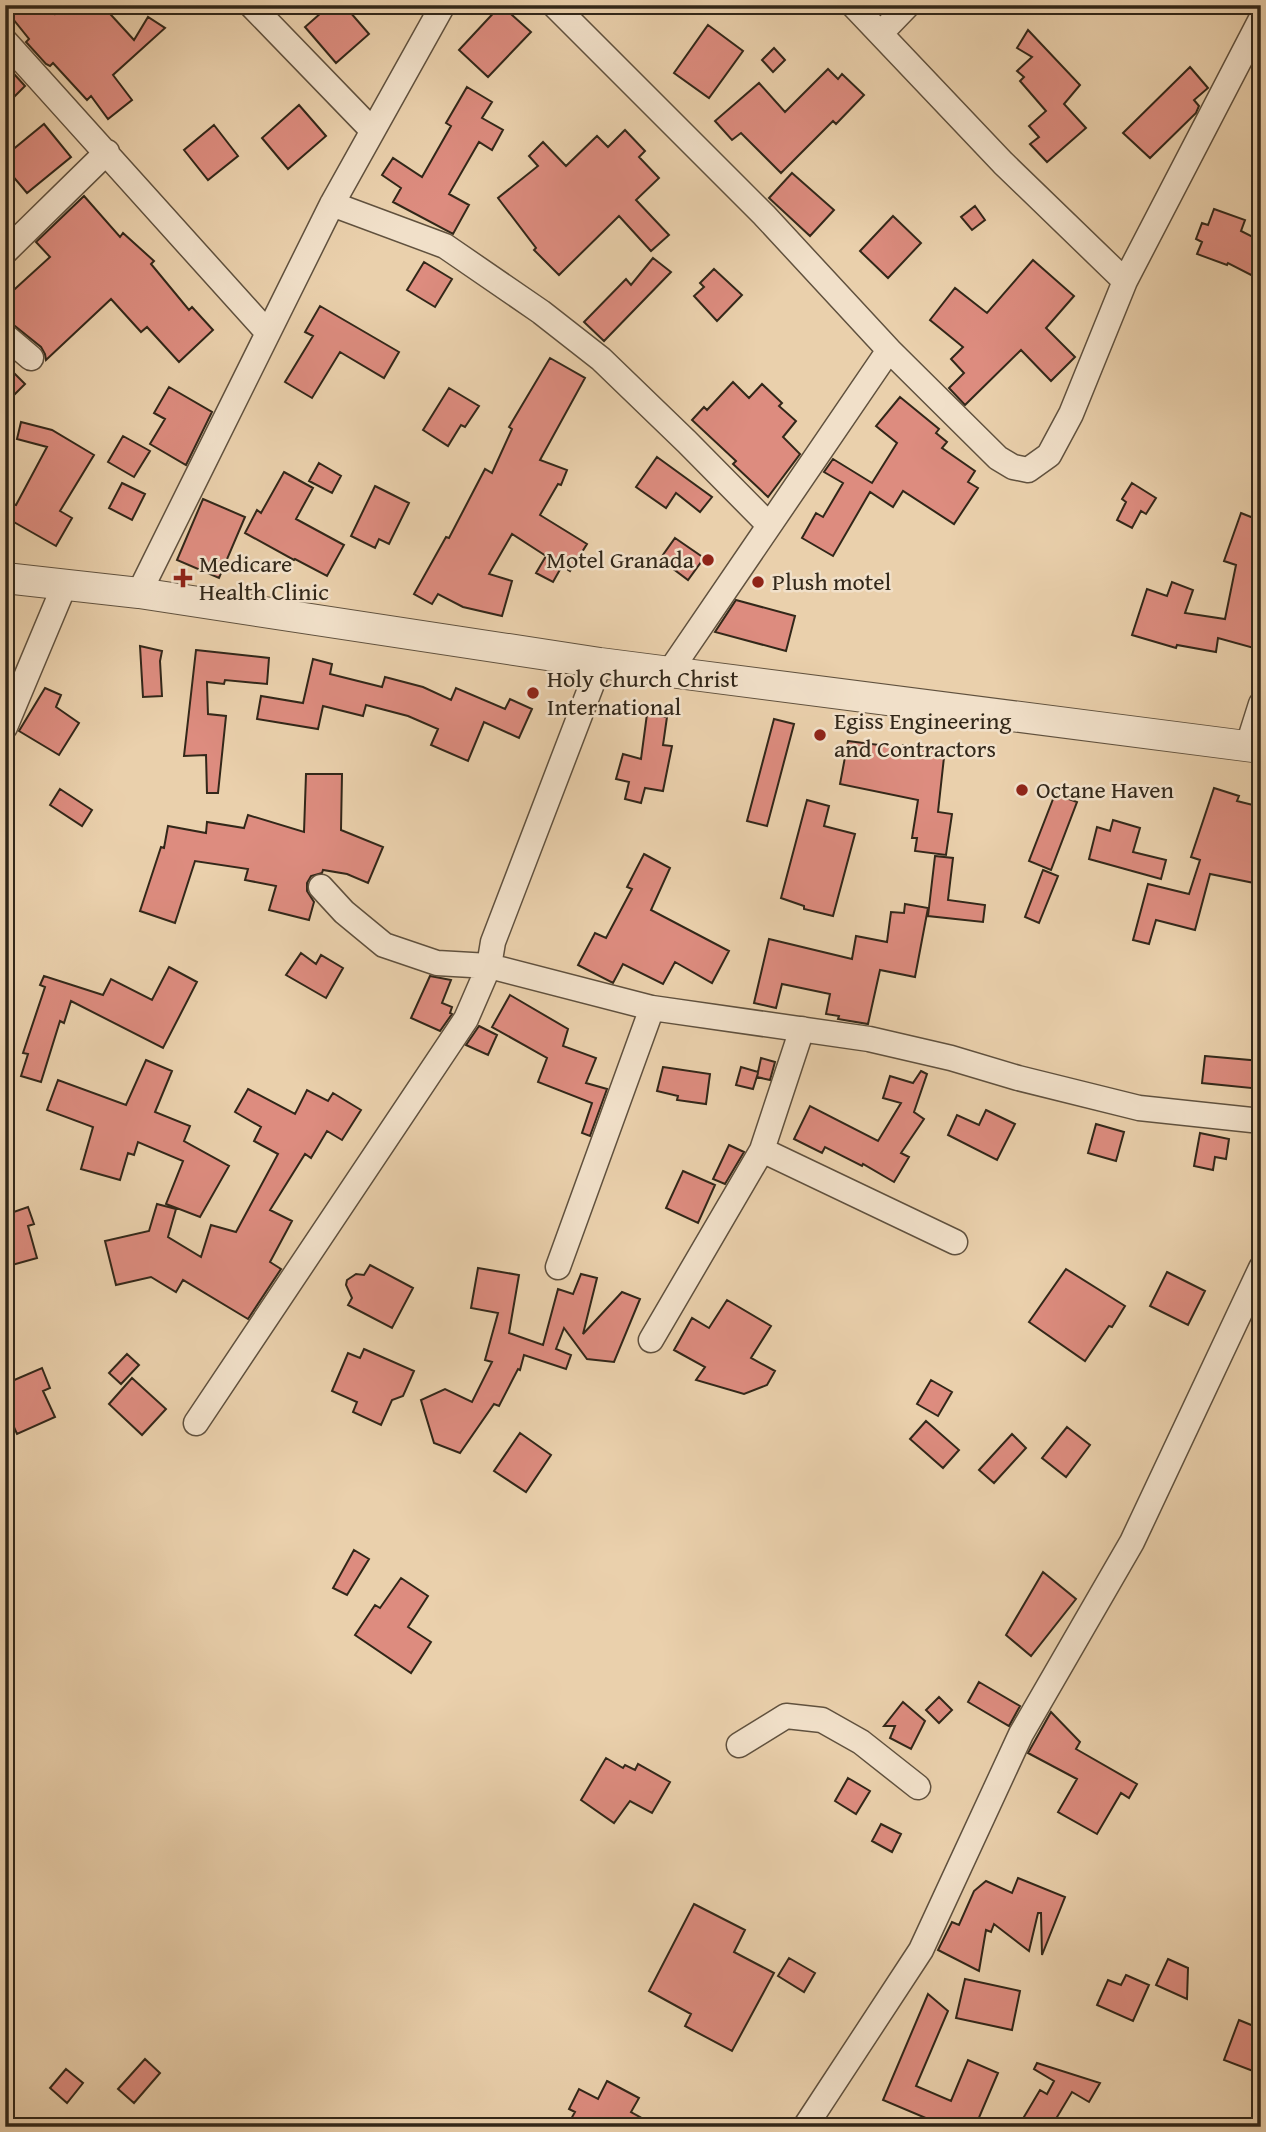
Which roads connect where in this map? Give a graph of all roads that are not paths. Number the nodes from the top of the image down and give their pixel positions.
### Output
1 (251, 5) edge
2 (443, 5) edge
3 (554, 5) edge
4 (853, 5) edge
5 (908, 5) edge
6 (1261, 19) edge
7 (881, 33) junction
8 (5, 41) edge
9 (372, 130) junction
10 (107, 152) junction
11 (332, 204) junction
12 (5, 252) edge
13 (1125, 281) junction
14 (268, 333) junction
15 (5, 337) edge
16 (890, 350) junction
17 (31, 358) dead end
18 (769, 525) junction
19 (5, 578) edge
20 (65, 584) junction
21 (139, 593) junction
22 (600, 663) junction
23 (670, 671) junction
24 (1261, 704) edge
25 (5, 727) edge
26 (1254, 746) edge
27 (321, 887) dead end
28 (489, 966) junction
29 (652, 1008) junction
30 (802, 1030) junction
31 (1261, 1121) edge
32 (762, 1150) junction
33 (955, 1242) dead end
34 (558, 1267) dead end
35 (1261, 1268) edge
36 (651, 1340) dead end
37 (196, 1423) dead end
38 (738, 1745) dead end
39 (918, 1787) dead end
40 (805, 2127) edge

1 - 9 street
2 - 9 street
3 - 16 street
4 - 7 street
5 - 7 street
6 - 13 street
7 - 13 street
8 - 10 street
9 - 11 street
10 - 12 street
10 - 14 street
11 - 14 street
11 - 18 street
13 - 16 street
14 - 21 street
15 - 17 street
16 - 18 street
18 - 23 street
19 - 20 street
20 - 21 street
20 - 25 street
21 - 22 street
22 - 23 street
22 - 28 street
23 - 26 street
24 - 26 street
27 - 28 street
28 - 29 street
28 - 37 street
29 - 30 street
29 - 34 street
30 - 31 street
30 - 32 street
32 - 33 street
32 - 36 street
35 - 40 street
38 - 39 street

